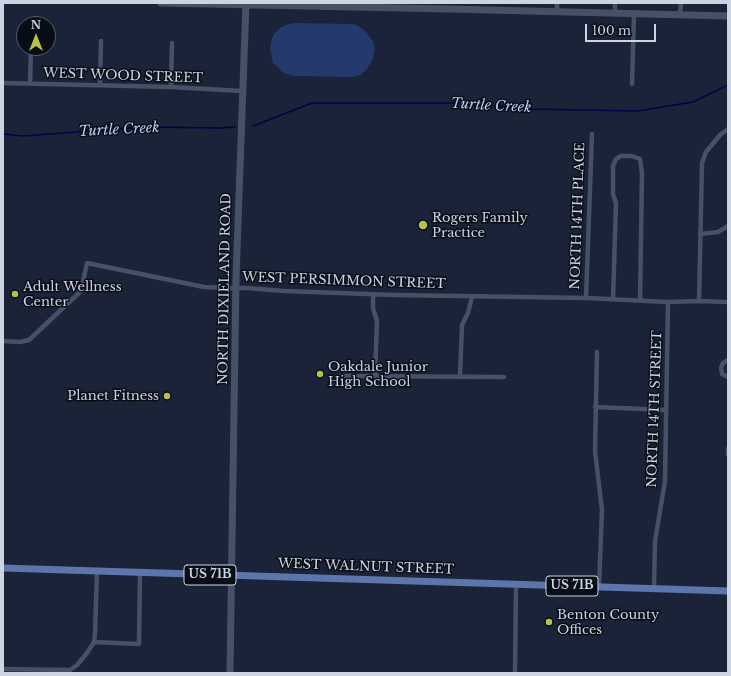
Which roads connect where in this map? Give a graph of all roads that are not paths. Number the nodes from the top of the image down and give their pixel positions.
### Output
1 (161, 3) edge
2 (170, 3) edge
3 (557, 3) edge
4 (615, 3) edge
5 (681, 3) edge
6 (246, 4) edge
7 (334, 5) edge
8 (450, 6) edge
9 (557, 12) junction
10 (615, 13) junction
11 (634, 14) junction
12 (680, 15) junction
13 (728, 16) edge
14 (101, 41) dead end
15 (172, 42) dead end
16 (31, 56) edge
17 (3, 83) edge
18 (30, 84) junction
19 (632, 84) dead end
20 (100, 85) junction
21 (171, 87) junction
22 (242, 91) junction
23 (728, 129) edge
24 (592, 134) dead end
25 (728, 226) edge
26 (700, 234) junction
27 (236, 288) junction
28 (373, 295) junction
29 (472, 297) junction
30 (586, 298) junction
31 (613, 300) junction
32 (640, 301) junction
33 (699, 301) junction
34 (668, 302) junction
35 (728, 302) edge
36 (3, 341) edge
37 (597, 352) dead end
38 (728, 360) edge
39 (341, 376) dead end
40 (375, 376) junction
41 (460, 376) junction
42 (504, 377) dead end
43 (728, 378) edge
44 (596, 407) junction
45 (666, 410) junction
46 (728, 448) edge
47 (728, 454) edge
48 (3, 568) edge
49 (97, 571) junction
50 (140, 572) junction
51 (231, 575) junction
52 (516, 584) junction
53 (599, 587) junction
54 (654, 588) junction
55 (728, 591) edge
56 (94, 642) junction
57 (3, 669) edge
58 (70, 672) edge
59 (230, 673) edge
60 (514, 673) edge

1 - 2 main road
2 - 6 main road
3 - 9 street
4 - 10 street
5 - 12 street
6 - 7 main road
6 - 22 main road, NORTH DIXIELAND ROAD
7 - 8 main road
8 - 9 main road
9 - 10 main road
10 - 11 main road
11 - 12 main road
11 - 19 street
12 - 13 main road
14 - 20 street
15 - 21 street
16 - 18 street
17 - 18 street, WEST WOOD STREET
18 - 20 street, WEST WOOD STREET
20 - 21 street, WEST WOOD STREET
21 - 22 street, WEST WOOD STREET
22 - 27 main road, NORTH DIXIELAND ROAD
23 - 26 street
24 - 30 street, NORTH 14TH PLACE
25 - 26 street
26 - 33 street
27 - 28 street, WEST PERSIMMON STREET
27 - 36 street, WEST PERSIMMON STREET
27 - 51 main road, NORTH DIXIELAND ROAD
28 - 29 street, WEST PERSIMMON STREET
28 - 40 street
29 - 30 street, WEST PERSIMMON STREET
29 - 41 street
30 - 31 street, WEST PERSIMMON STREET
31 - 32 street, WEST PERSIMMON STREET
31 - 32 street
32 - 34 street, WEST PERSIMMON STREET
33 - 34 street, WEST PERSIMMON STREET
33 - 35 street, WEST PERSIMMON STREET
34 - 45 street, NORTH 14TH STREET
37 - 44 street
38 - 43 street
39 - 40 street
40 - 41 street
41 - 42 street
44 - 45 street
44 - 53 street
45 - 54 street, NORTH 14TH STREET
46 - 47 street
48 - 49 main road, WEST WALNUT STREET / US 71B
49 - 50 main road, WEST WALNUT STREET / US 71B
49 - 56 street
50 - 51 main road, WEST WALNUT STREET / US 71B
50 - 56 street
51 - 52 main road, WEST WALNUT STREET / US 71B
51 - 59 main road, NORTH DIXIELAND ROAD
52 - 53 main road, WEST WALNUT STREET / US 71B
52 - 60 street
53 - 54 main road, WEST WALNUT STREET / US 71B
54 - 55 main road, WEST WALNUT STREET / US 71B
56 - 58 street
57 - 58 street

